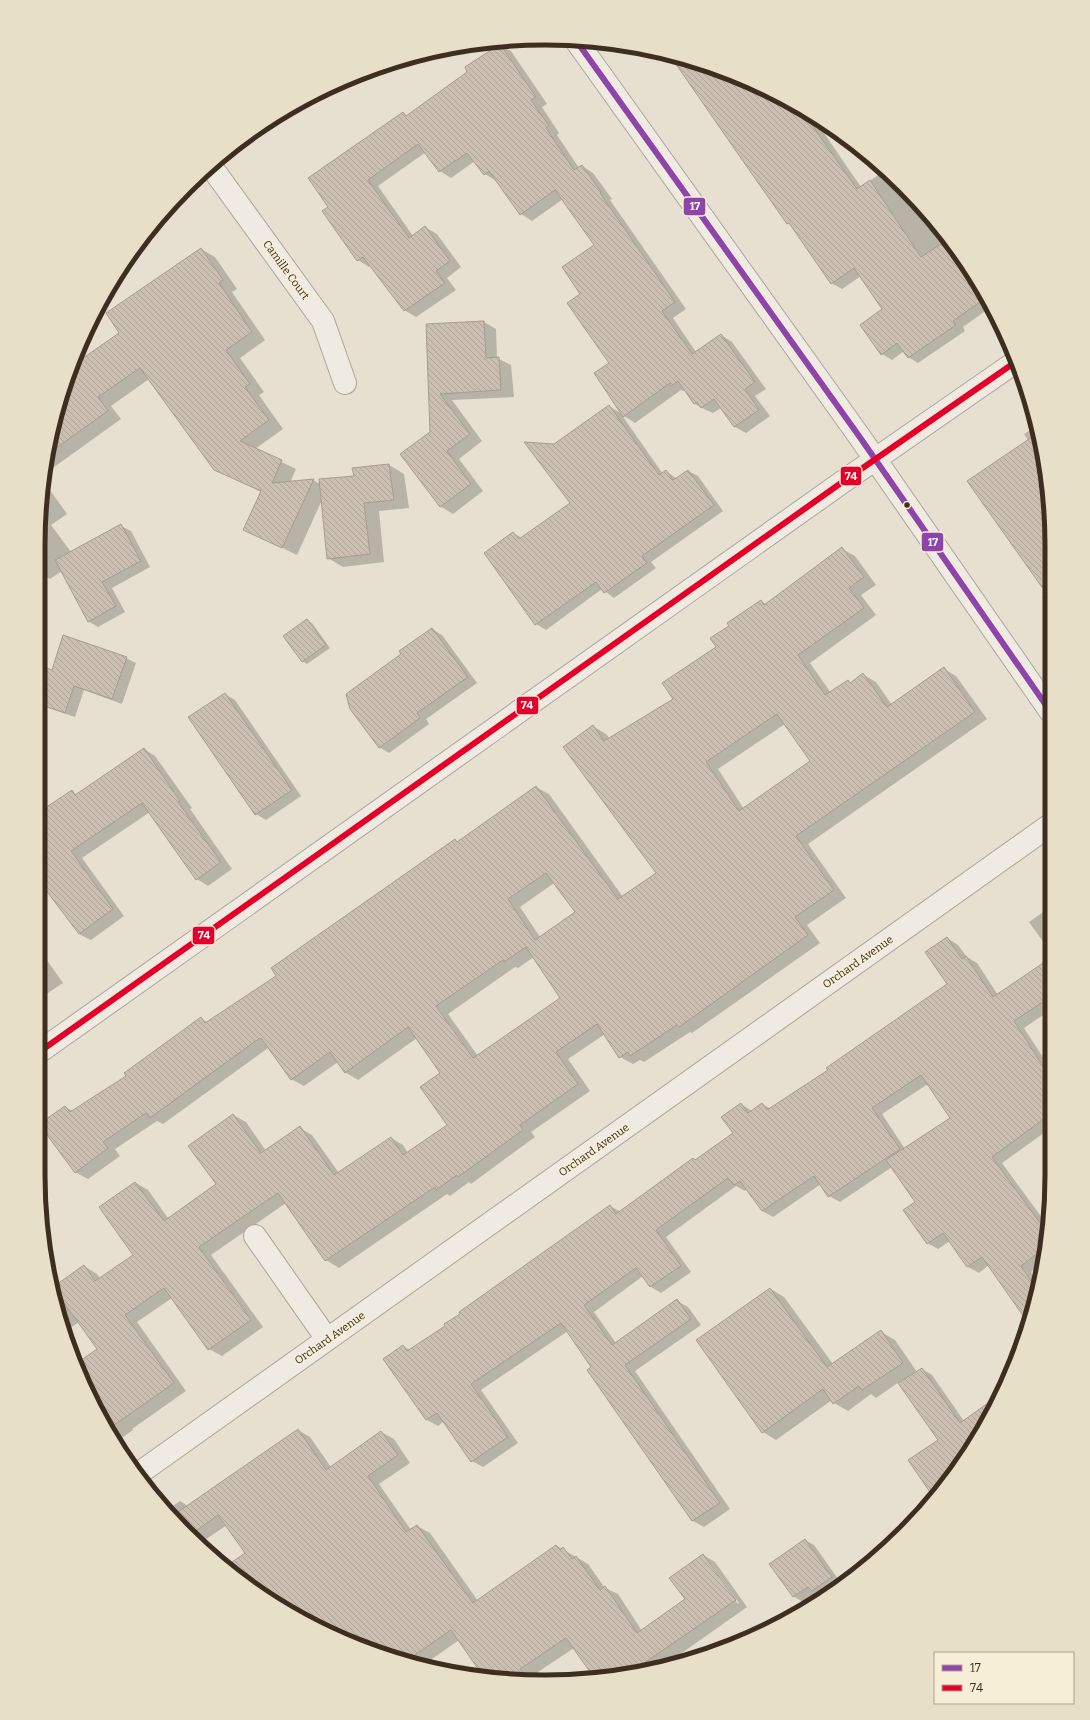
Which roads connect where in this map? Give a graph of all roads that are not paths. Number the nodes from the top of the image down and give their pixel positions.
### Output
1 (580, 46) edge
2 (214, 170) edge
3 (1011, 365) edge
4 (346, 383) dead end
5 (875, 459) junction
6 (1045, 704) edge
7 (1045, 829) edge
8 (45, 1048) edge
9 (255, 1236) dead end
10 (327, 1340) junction
11 (142, 1471) edge

1 - 5 street
2 - 4 street, Camille Court
3 - 5 street
5 - 6 street
5 - 8 street
7 - 10 street, Orchard Avenue
9 - 10 street
10 - 11 street, Orchard Avenue

